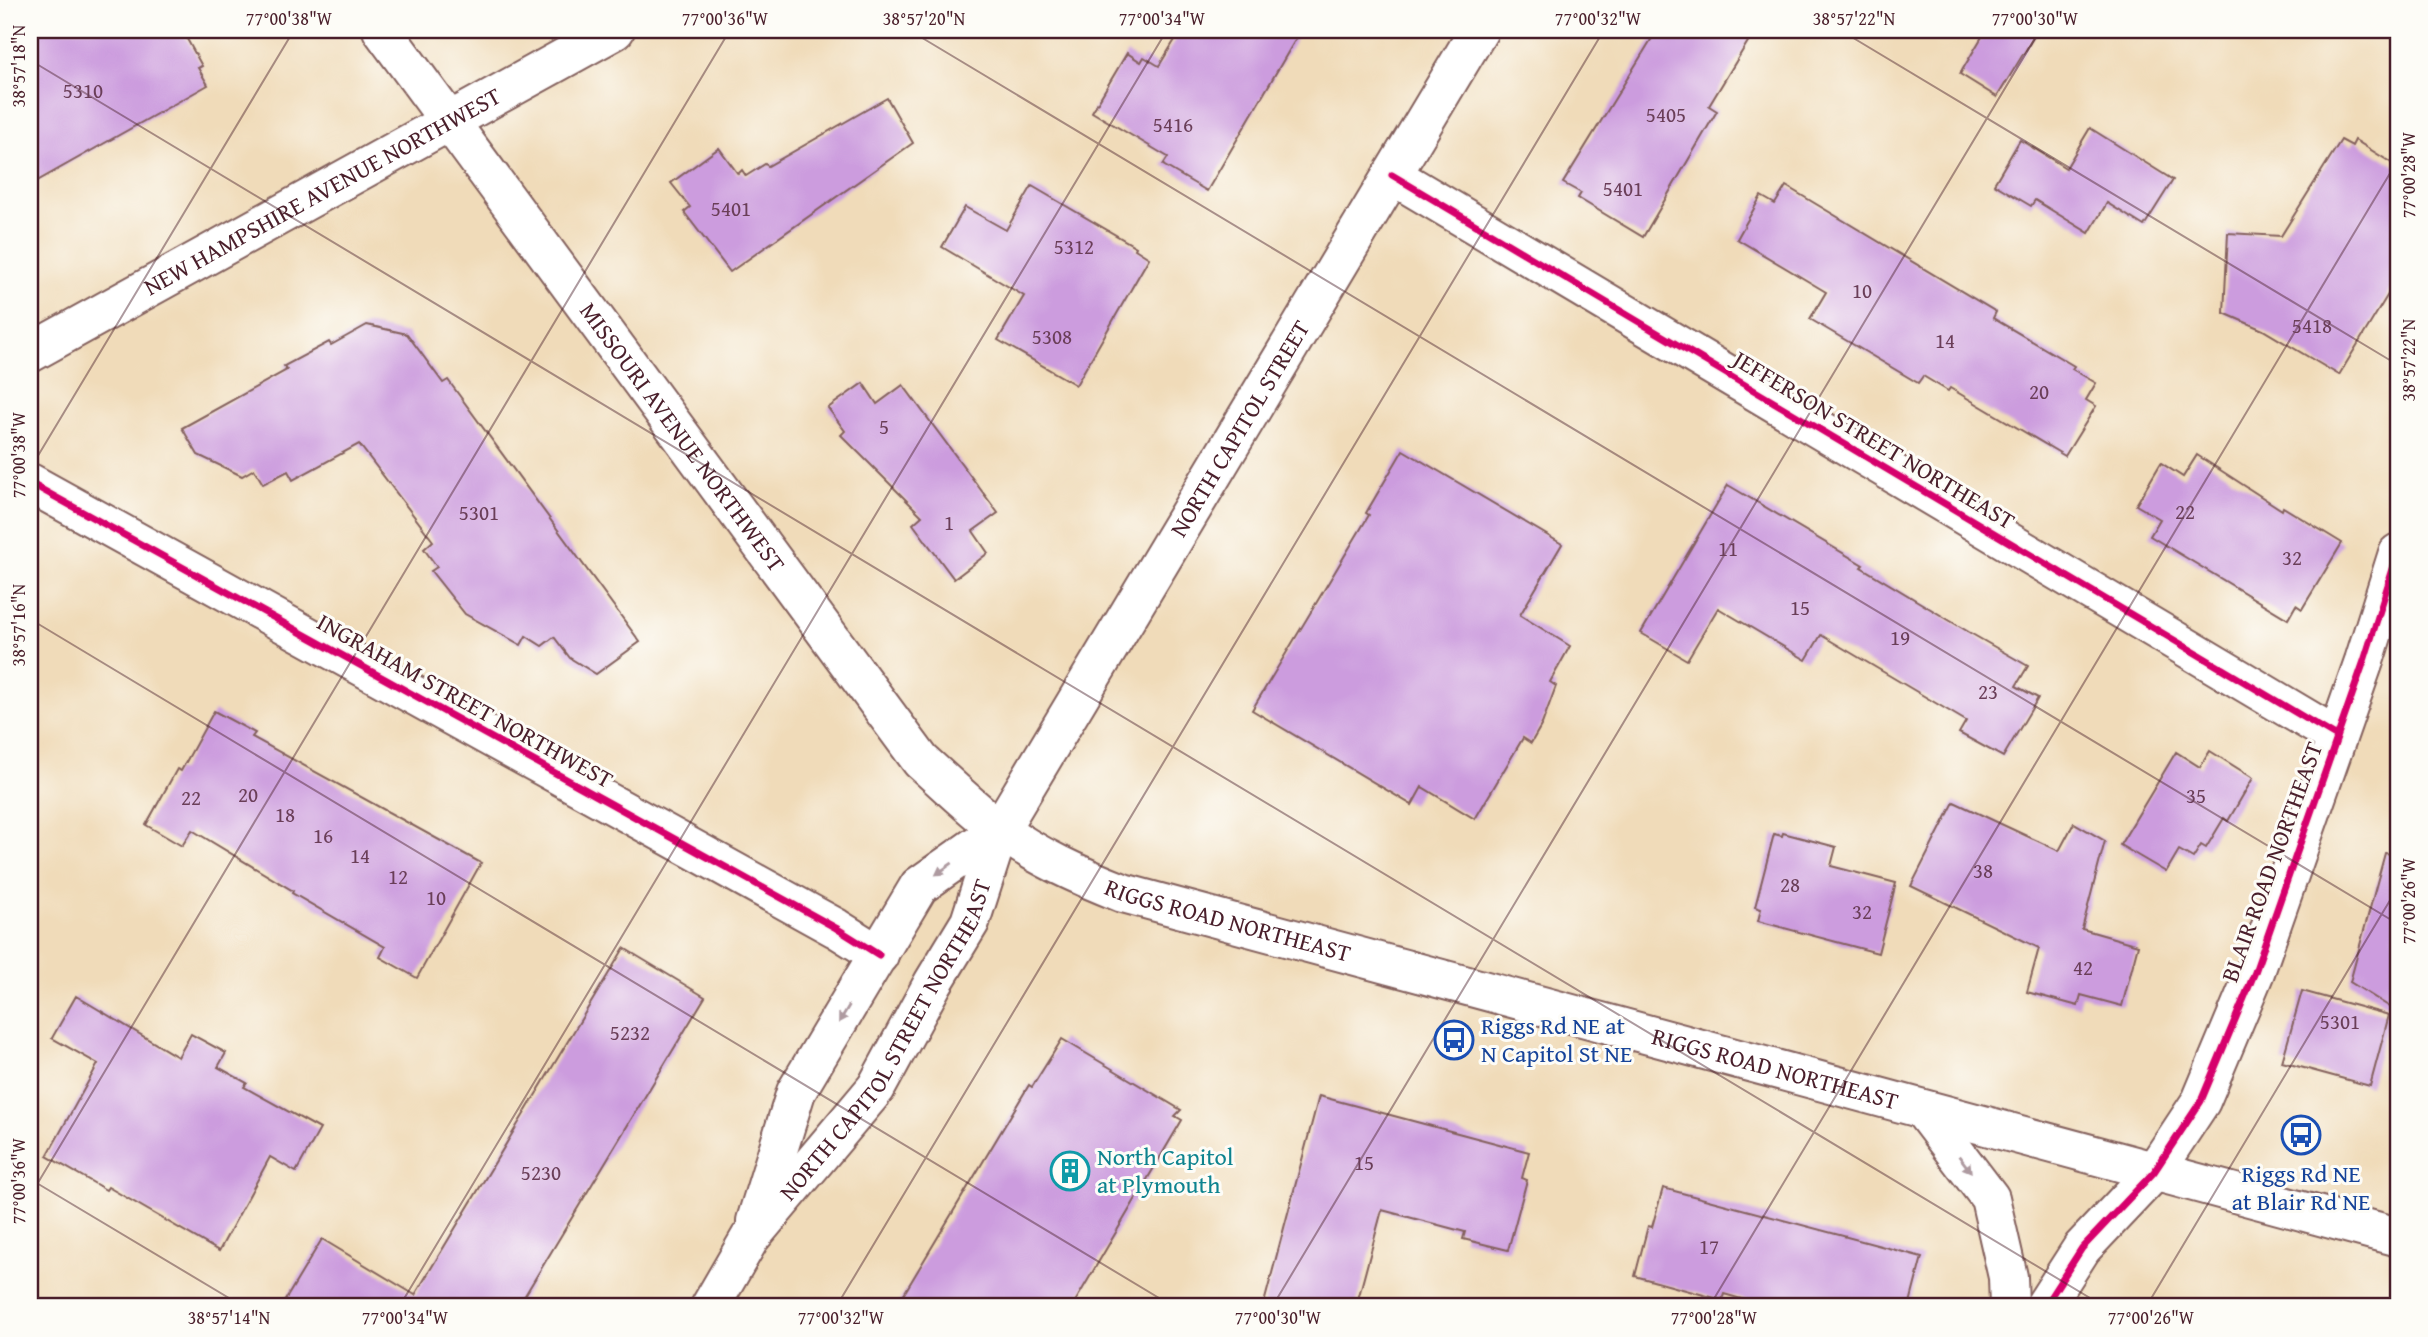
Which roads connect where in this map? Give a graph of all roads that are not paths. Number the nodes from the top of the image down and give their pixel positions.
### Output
1 (382, 30) edge
2 (615, 30) edge
3 (1479, 30) edge
4 (450, 119) junction
5 (1392, 175) junction
6 (30, 353) edge
7 (30, 483) edge
8 (2398, 553) edge
9 (2337, 737) junction
10 (1000, 829) junction
11 (879, 955) junction
12 (1923, 1110) junction
13 (2154, 1172) junction
14 (2398, 1237) edge
15 (750, 1238) junction
16 (710, 1307) edge
17 (2009, 1307) edge
18 (2044, 1307) edge

1 - 4 main road, MISSOURI AVENUE NORTHWEST
2 - 4 main road, NEW HAMPSHIRE AVENUE NORTHWEST
3 - 5 main road, NORTH CAPITOL STREET
4 - 6 main road, NEW HAMPSHIRE AVENUE NORTHWEST
4 - 10 main road, MISSOURI AVENUE NORTHWEST
5 - 9 main road, JEFFERSON STREET NORTHEAST
5 - 10 main road, NORTH CAPITOL STREET
7 - 11 main road, INGRAHAM STREET NORTHWEST
8 - 9 main road, BLAIR ROAD NORTHEAST
9 - 13 main road, BLAIR ROAD NORTHEAST
10 -> 11 main road
10 - 12 main road, RIGGS ROAD NORTHEAST
10 - 15 main road, NORTH CAPITOL STREET NORTHEAST
11 -> 15 main road
12 - 13 main road, RIGGS ROAD NORTHEAST
12 -> 17 main road
13 - 14 main road, RIGGS ROAD NORTHEAST
13 - 18 main road, BLAIR ROAD NORTHEAST
15 - 16 main road

